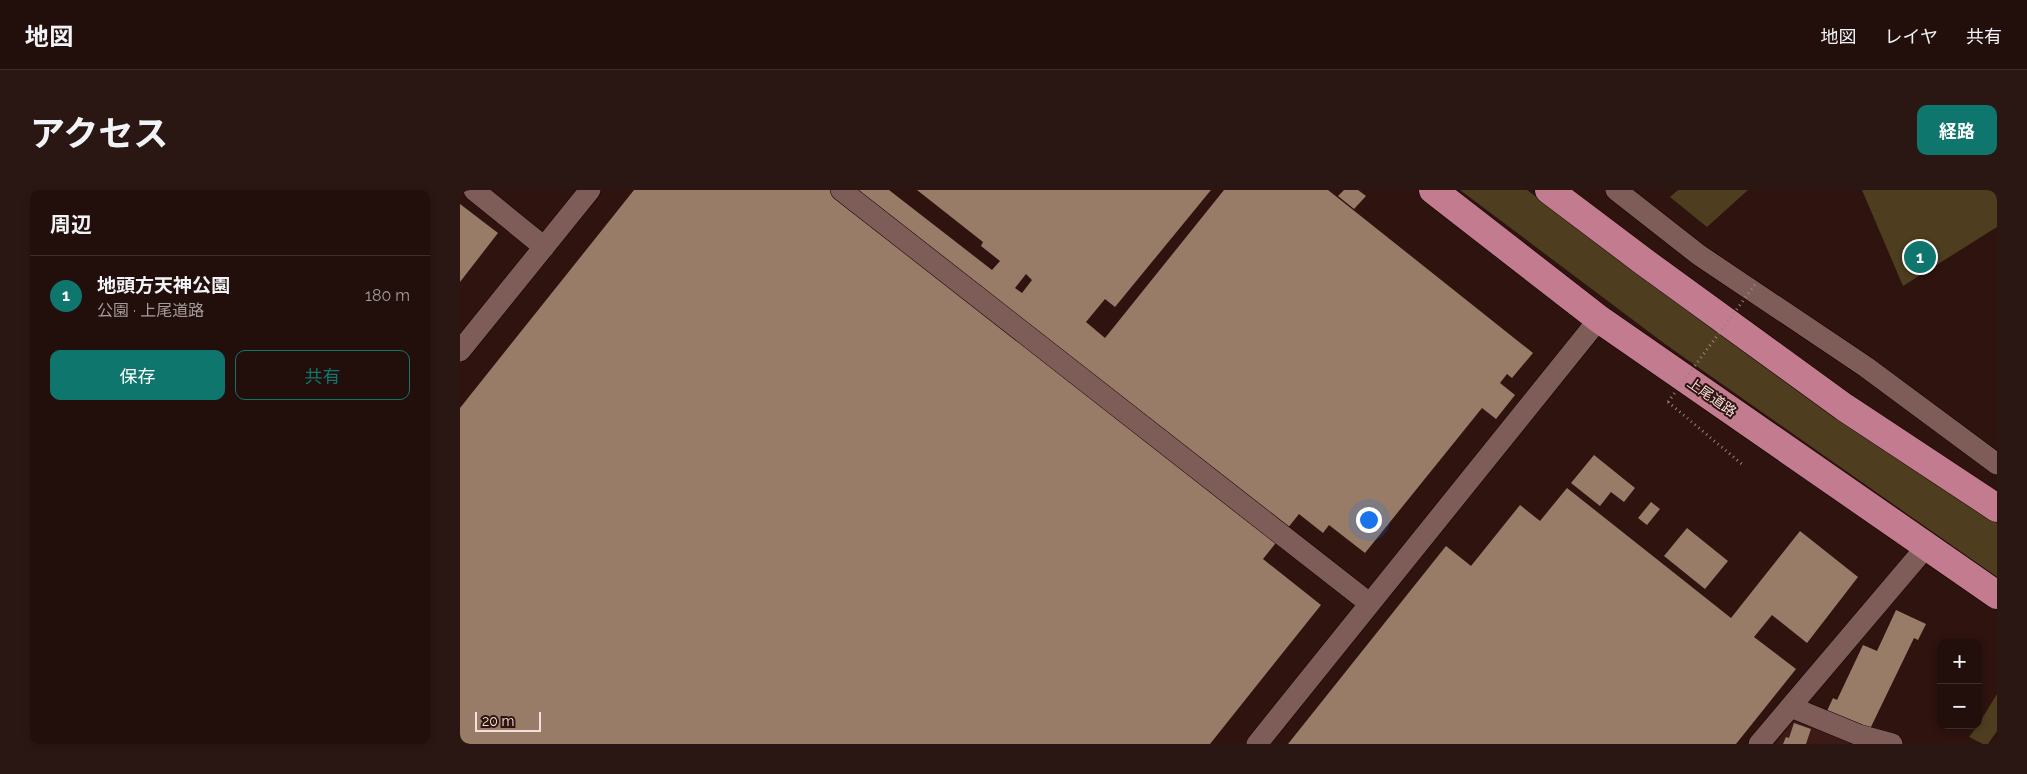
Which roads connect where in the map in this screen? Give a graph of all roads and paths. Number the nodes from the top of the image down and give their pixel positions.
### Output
1 (474, 190) edge
2 (590, 190) edge
3 (841, 190) edge
4 (1433, 190) edge
5 (1549, 190) edge
6 (1616, 190) edge
7 (544, 247) junction
8 (1757, 282) dead end
9 (1599, 319) junction
10 (460, 351) edge
11 (1997, 464) edge
12 (1743, 465) dead end
13 (1997, 508) edge
14 (1926, 547) junction
15 (1997, 595) edge
16 (1369, 603) junction
17 (1791, 707) junction
18 (1257, 744) edge
19 (1759, 744) edge
20 (1892, 744) edge

1 - 7 street
2 - 7 street
3 - 16 street
4 - 9 highway, 上尾道路
5 - 13 highway
6 - 11 street
7 - 10 street
8 - 12 path, bridge
9 - 14 highway, 上尾道路
9 - 16 street
14 - 15 highway, 上尾道路
14 - 17 street
16 - 18 street
17 - 19 street
17 - 20 street

